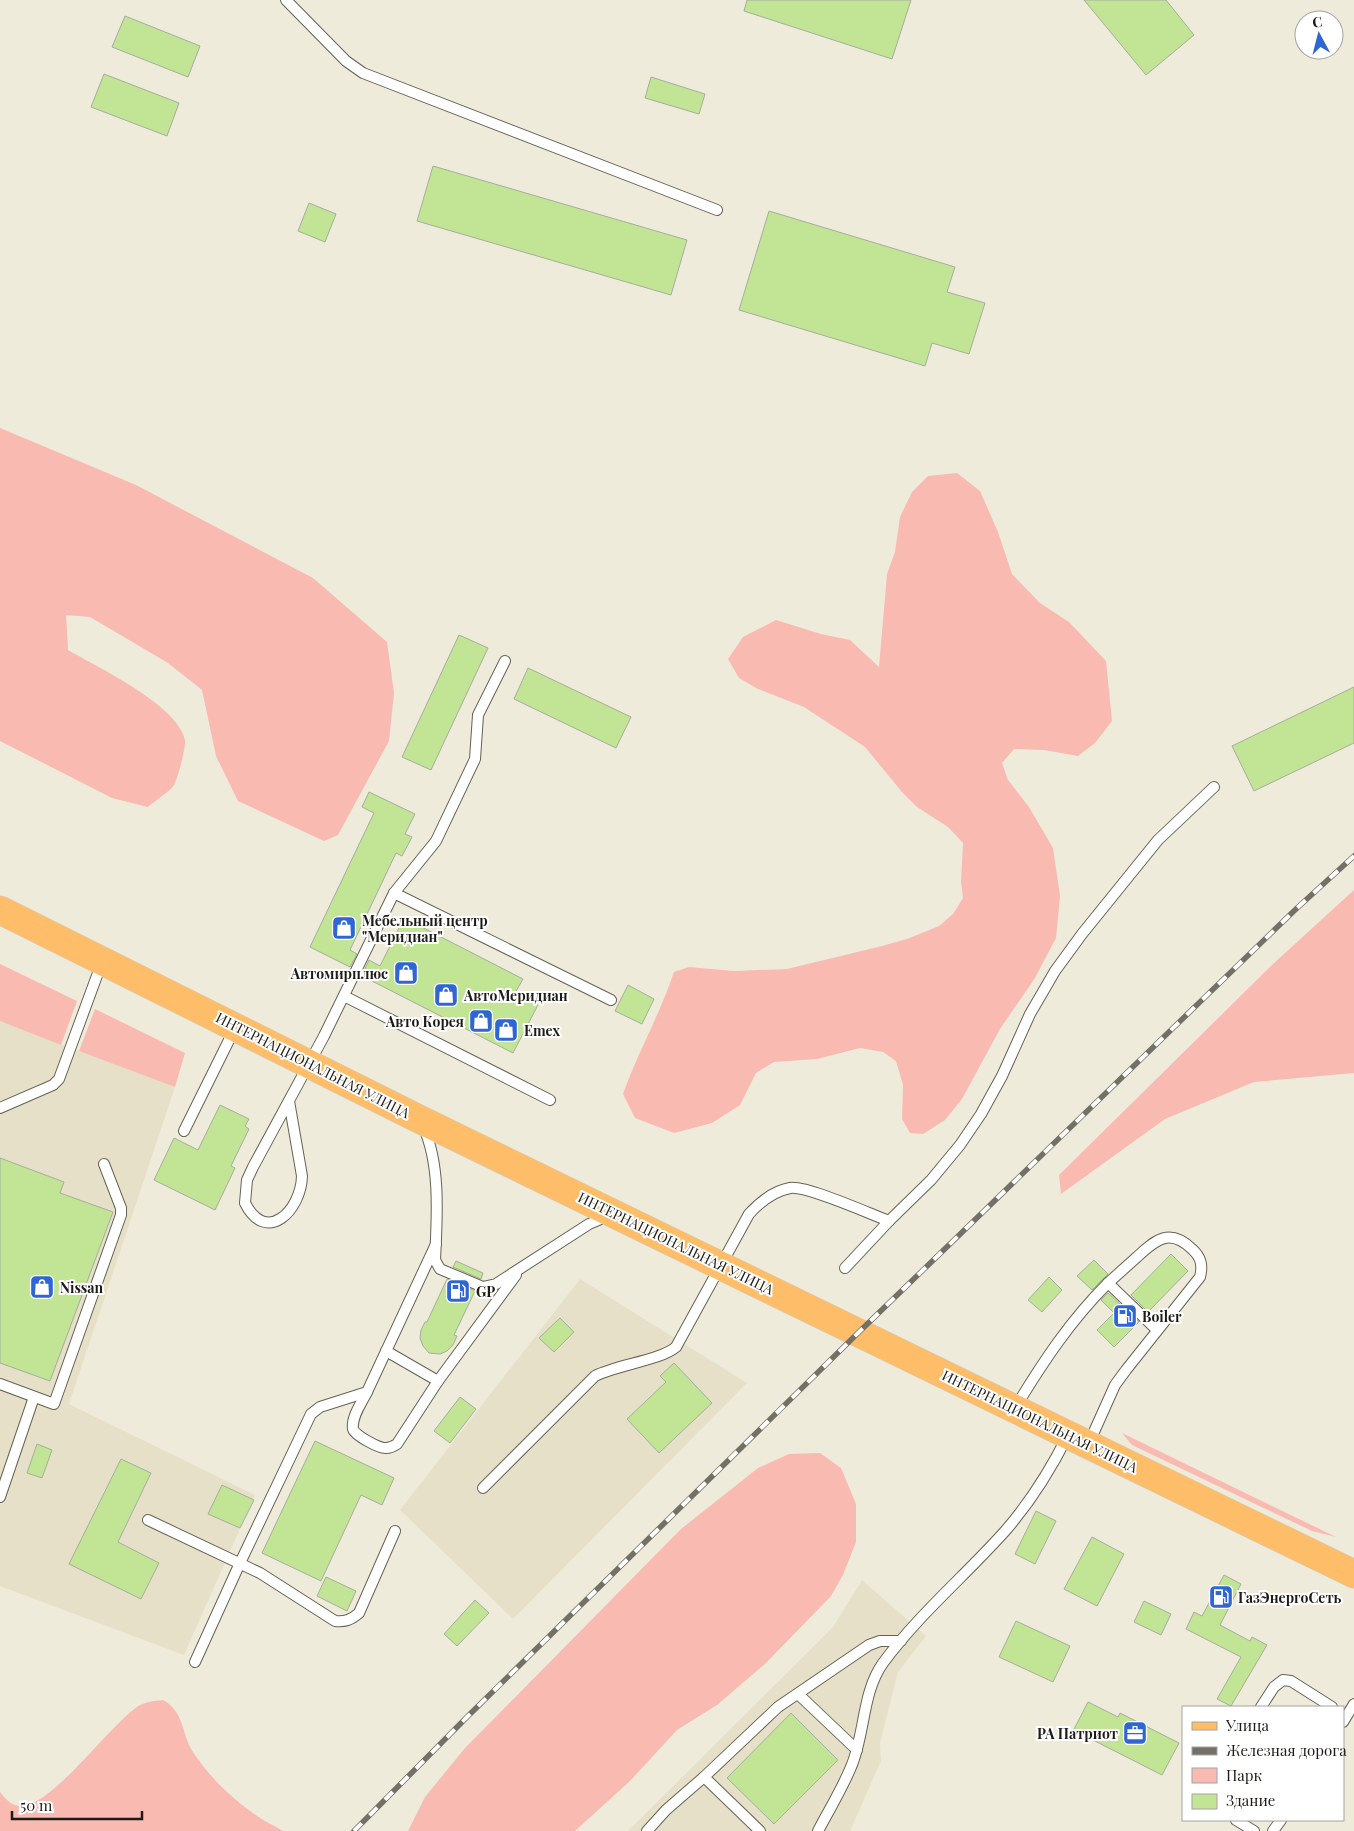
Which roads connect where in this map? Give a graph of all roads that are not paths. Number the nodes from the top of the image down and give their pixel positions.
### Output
1 (286, 0) edge
2 (717, 210) dead end
3 (505, 661) dead end
4 (1214, 787) dead end
5 (394, 893) junction
6 (0, 910) edge
7 (103, 961) junction
8 (344, 996) junction
9 (610, 1000) dead end
10 (235, 1027) junction
11 (309, 1064) junction
12 (550, 1100) dead end
13 (289, 1101) junction
14 (0, 1108) edge
15 (419, 1119) junction
16 (184, 1130) dead end
17 (104, 1164) dead end
18 (615, 1213) junction
19 (889, 1221) junction
20 (436, 1244) junction
21 (722, 1266) junction
22 (521, 1268) junction
23 (845, 1268) dead end
24 (1108, 1283) junction
25 (1157, 1330) junction
26 (386, 1351) junction
27 (438, 1381) junction
28 (0, 1384) edge
29 (367, 1392) junction
30 (34, 1397) junction
31 (1014, 1408) junction
32 (1078, 1439) junction
33 (483, 1488) dead end
34 (0, 1497) edge
35 (148, 1520) dead end
36 (395, 1531) dead end
37 (240, 1562) junction
38 (1354, 1574) edge
39 (901, 1641) junction
40 (195, 1662) dead end
41 (798, 1694) junction
42 (1317, 1698) junction
43 (1354, 1704) edge
44 (1262, 1706) edge
45 (1312, 1706) edge
46 (1330, 1706) edge
47 (1344, 1717) edge
48 (857, 1750) junction
49 (704, 1777) junction
50 (1239, 1821) edge
51 (647, 1831) edge
52 (760, 1831) edge
53 (818, 1831) edge
54 (1254, 1831) edge

1 - 2 lane
3 - 5 lane
4 - 19 lane
5 - 8 lane
5 - 9 lane
6 - 7 main road, ИНТЕРНАЦИОНАЛЬНАЯ УЛИЦА
7 - 10 main road, ИНТЕРНАЦИОНАЛЬНАЯ УЛИЦА
7 - 14 lane
8 - 11 lane
8 - 12 lane
10 - 11 main road, ИНТЕРНАЦИОНАЛЬНАЯ УЛИЦА
10 - 16 lane
11 - 13 lane
11 - 15 main road, ИНТЕРНАЦИОНАЛЬНАЯ УЛИЦА
13 - 13 lane
15 - 18 main road, ИНТЕРНАЦИОНАЛЬНАЯ УЛИЦА
15 - 20 lane
17 - 30 lane
18 - 21 main road, ИНТЕРНАЦИОНАЛЬНАЯ УЛИЦА
18 - 22 lane
19 - 21 lane
19 - 23 lane
20 - 22 lane
20 - 26 lane
21 - 31 main road, ИНТЕРНАЦИОНАЛЬНАЯ УЛИЦА
21 - 33 lane
22 - 27 lane
24 - 25 lane
24 - 25 lane
24 - 31 lane
25 - 32 lane
26 - 27 lane
26 - 29 lane
27 - 29 lane
28 - 30 lane
29 - 37 lane
30 - 34 lane
31 - 32 main road, ИНТЕРНАЦИОНАЛЬНАЯ УЛИЦА
32 - 38 main road, ИНТЕРНАЦИОНАЛЬНАЯ УЛИЦА
32 - 39 lane
35 - 37 lane
36 - 37 lane
37 - 40 lane
39 - 41 lane
39 - 48 lane
41 - 48 lane
41 - 49 lane
42 - 44 lane
42 - 45 lane
42 - 46 lane
43 - 47 lane
48 - 53 lane
49 - 51 lane
49 - 52 lane
50 - 54 lane

